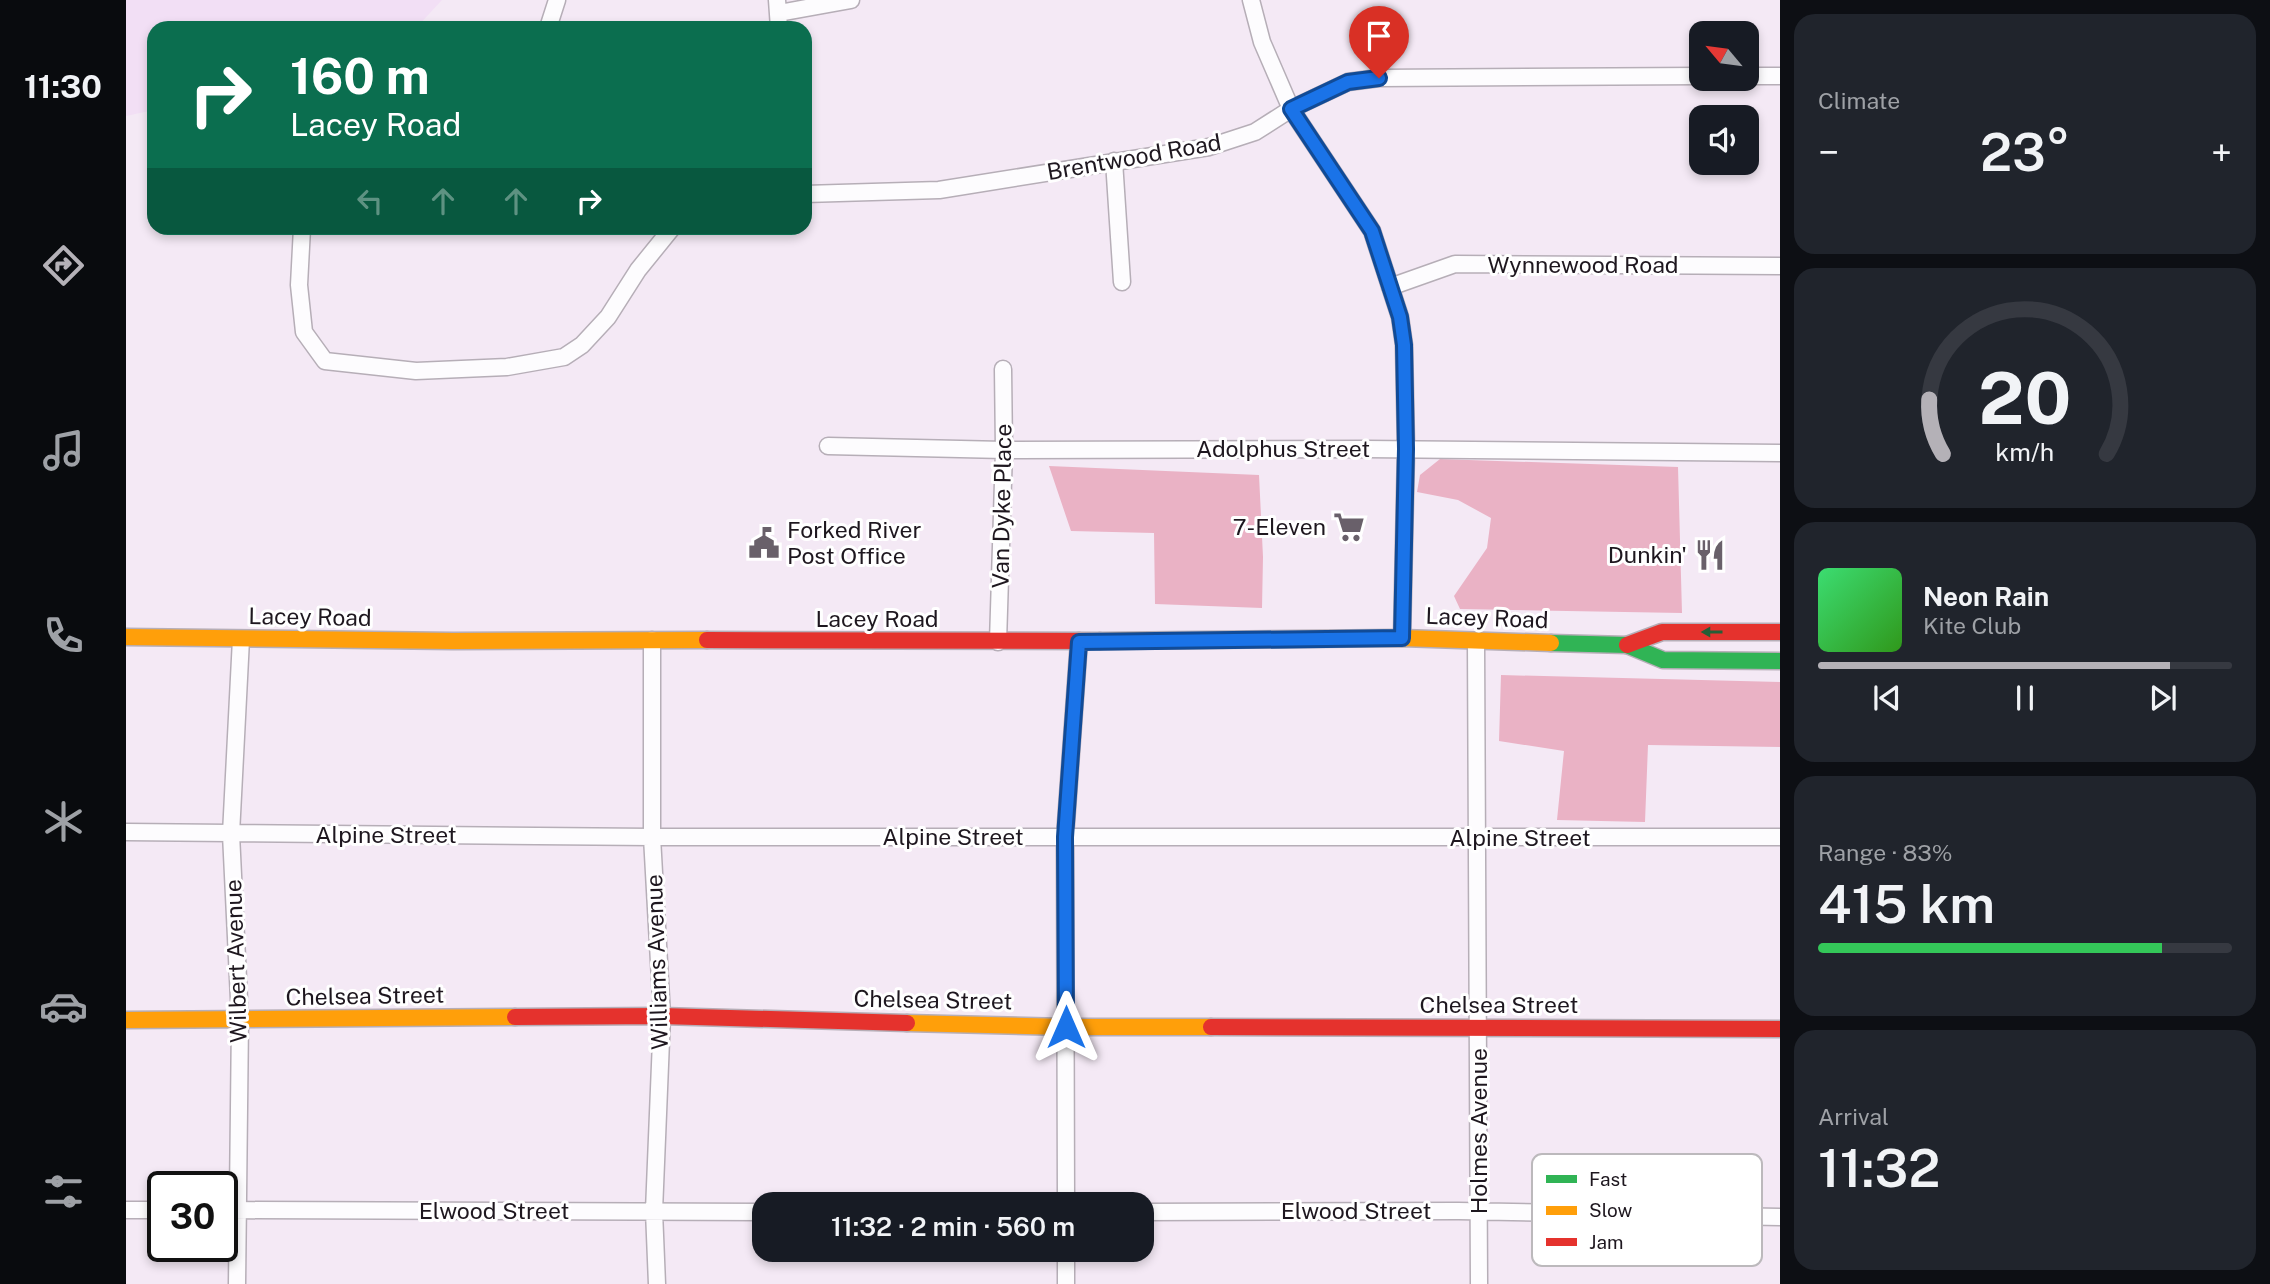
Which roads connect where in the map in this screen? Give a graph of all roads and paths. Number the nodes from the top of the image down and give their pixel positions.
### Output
1 (557, 0) edge
2 (851, 0) edge
3 (1251, 0) edge
4 (778, 14) edge
5 (550, 21) edge
6 (1689, 76) edge
7 (1759, 76) edge
8 (1780, 76) edge
9 (1291, 109) junction
10 (1114, 161) junction
11 (812, 194) edge
12 (302, 235) edge
13 (666, 235) edge
14 (1780, 266) edge
15 (1122, 282) dead end
16 (1390, 287) junction
17 (1003, 369) dead end
18 (828, 446) dead end
19 (1406, 449) junction
20 (1004, 450) junction
21 (1780, 453) edge
22 (1780, 632) edge
23 (126, 637) edge
24 (1402, 638) junction
25 (241, 639) junction
26 (652, 639) junction
27 (998, 642) junction
28 (1079, 642) junction
29 (1476, 642) junction
30 (1628, 645) junction
31 (1780, 661) edge
32 (126, 832) edge
33 (231, 834) junction
34 (652, 837) junction
35 (1065, 837) junction
36 (1780, 837) edge
37 (1478, 838) junction
38 (662, 1016) junction
39 (126, 1020) edge
40 (240, 1020) junction
41 (1066, 1027) junction
42 (1479, 1027) junction
43 (1780, 1029) edge
44 (232, 1171) edge
45 (1066, 1192) edge
46 (126, 1210) edge
47 (147, 1210) edge
48 (238, 1210) edge
49 (654, 1211) junction
50 (1478, 1211) junction
51 (752, 1212) edge
52 (1154, 1212) edge
53 (1532, 1212) edge
54 (1762, 1217) edge
55 (1780, 1217) edge
56 (235, 1262) edge
57 (1066, 1262) edge
58 (237, 1284) edge
59 (657, 1284) edge
60 (1066, 1284) edge
61 (1479, 1284) edge

1 - 5 street
2 - 4 street
3 - 9 street
6 - 9 street, Brentwood Road
7 - 8 street
9 - 10 street, Brentwood Road
9 - 16 street
10 - 11 street, Brentwood Road
10 - 15 street
12 - 13 street
14 - 16 street, Wynnewood Road
16 - 19 street
17 - 20 street, Van Dyke Place
18 - 20 street, Adolphus Street
19 - 20 street, Adolphus Street
19 - 21 street, Adolphus Street
19 - 24 street
20 - 27 street, Van Dyke Place
22 -> 30 main road, Lacey Road
23 - 25 main road, Lacey Road
24 - 28 main road, Lacey Road
24 - 29 main road, Lacey Road
25 - 26 main road, Lacey Road
25 - 33 street, Wilbert Avenue
26 - 27 main road, Lacey Road
26 - 34 street, Williams Avenue
27 - 28 main road, Lacey Road
28 - 35 street
29 - 30 main road, Lacey Road
29 - 37 street, Holmes Avenue
30 - 31 main road, Lacey Road
32 - 33 street, Alpine Street
33 - 34 street, Alpine Street
33 - 40 street, Wilbert Avenue
34 - 35 street, Alpine Street
34 - 38 street, Williams Avenue
35 - 37 street, Alpine Street
35 - 41 street
36 - 37 street, Alpine Street
37 - 42 street, Holmes Avenue
38 - 40 main road, Chelsea Street
38 - 41 main road, Chelsea Street
38 - 49 street, Williams Avenue
39 - 40 main road, Chelsea Street
40 - 44 street, Wilbert Avenue
41 - 42 main road, Chelsea Street
41 - 45 street
42 - 43 main road, Chelsea Street
42 - 50 street, Holmes Avenue
46 - 47 street
48 - 49 street, Elwood Street
49 - 51 street, Elwood Street
49 - 59 street, Williams Avenue
50 - 52 street, Elwood Street
50 - 53 street, Elwood Street
50 - 61 street, Holmes Avenue
54 - 55 street, Elwood Street
56 - 58 street, Wilbert Avenue
57 - 60 street

